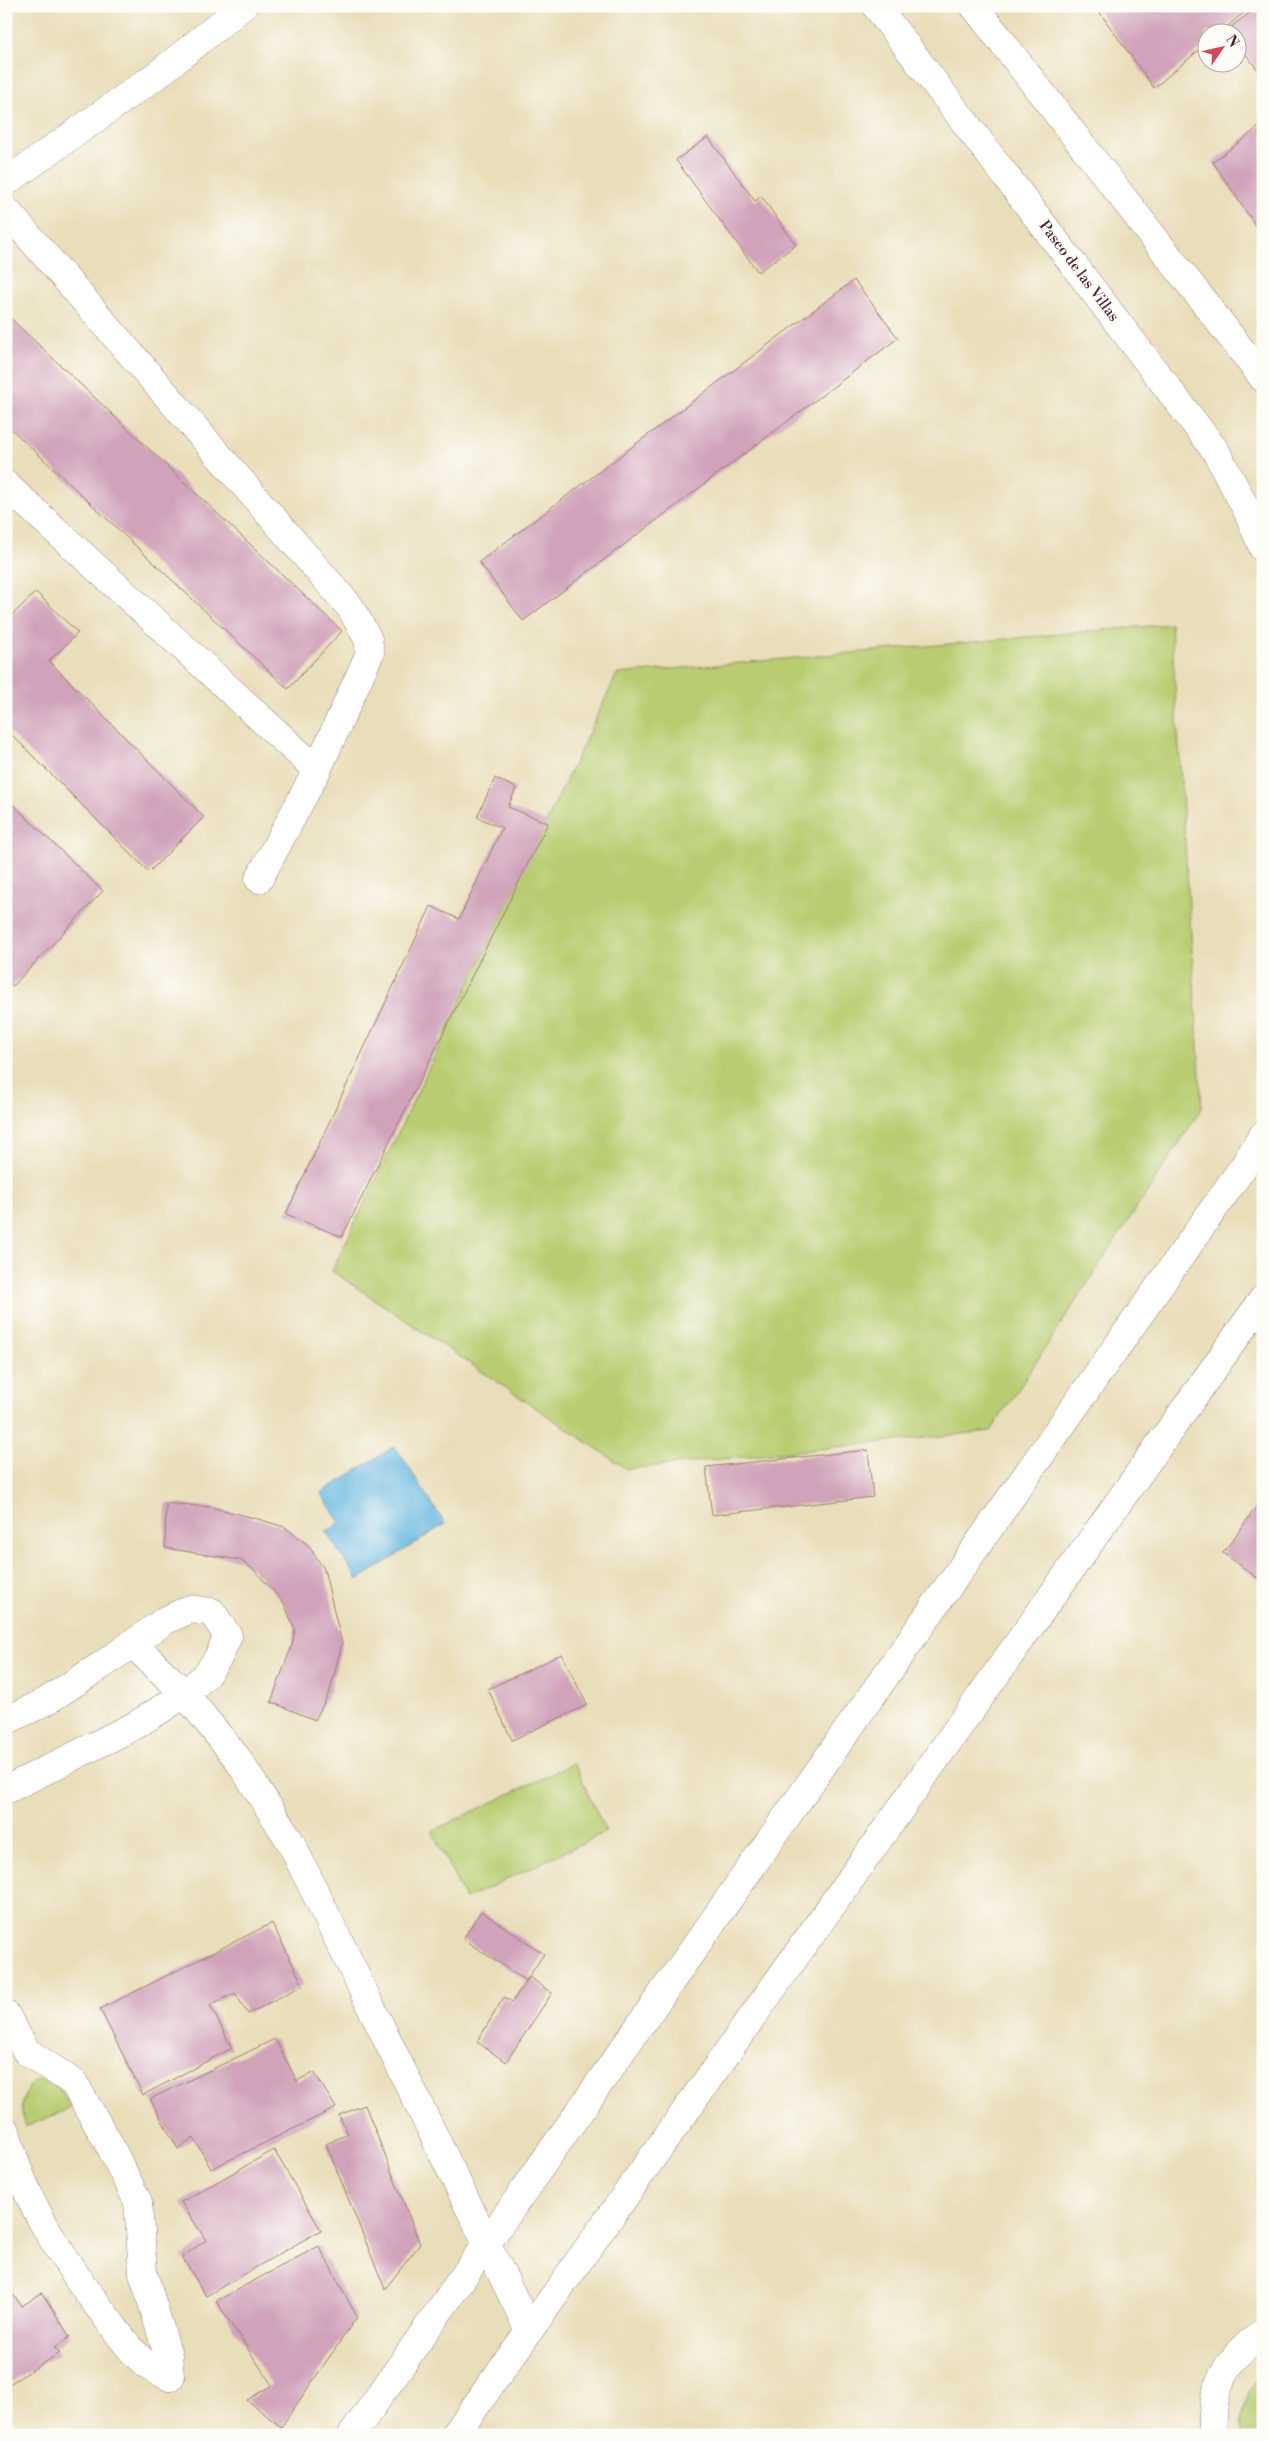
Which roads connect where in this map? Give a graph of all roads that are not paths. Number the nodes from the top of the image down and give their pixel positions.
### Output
1 (243, 6) edge
2 (876, 6) edge
3 (974, 6) edge
4 (6, 182) edge
5 (6, 210) edge
6 (1263, 378) edge
7 (6, 485) edge
8 (1263, 548) edge
9 (317, 770) junction
10 (259, 879) dead end
11 (1263, 1135) edge
12 (1263, 1299) edge
13 (132, 1643) junction
14 (185, 1694) junction
15 (6, 1721) edge
16 (6, 1790) edge
17 (6, 2014) edge
18 (6, 2131) edge
19 (488, 2242) junction
20 (529, 2330) junction
21 (1263, 2332) edge
22 (352, 2435) edge
23 (455, 2435) edge
24 (1213, 2435) edge

1 - 4 street
2 - 8 street, Paseo de las Villas
3 - 6 street
5 - 9 street
7 - 9 street
9 - 10 street
11 - 19 street
12 - 20 street
13 - 14 street
13 - 14 street
13 - 15 street
14 - 16 street
14 - 19 street
17 - 18 street
19 - 20 street
19 - 22 street
20 - 23 street
21 - 24 street

